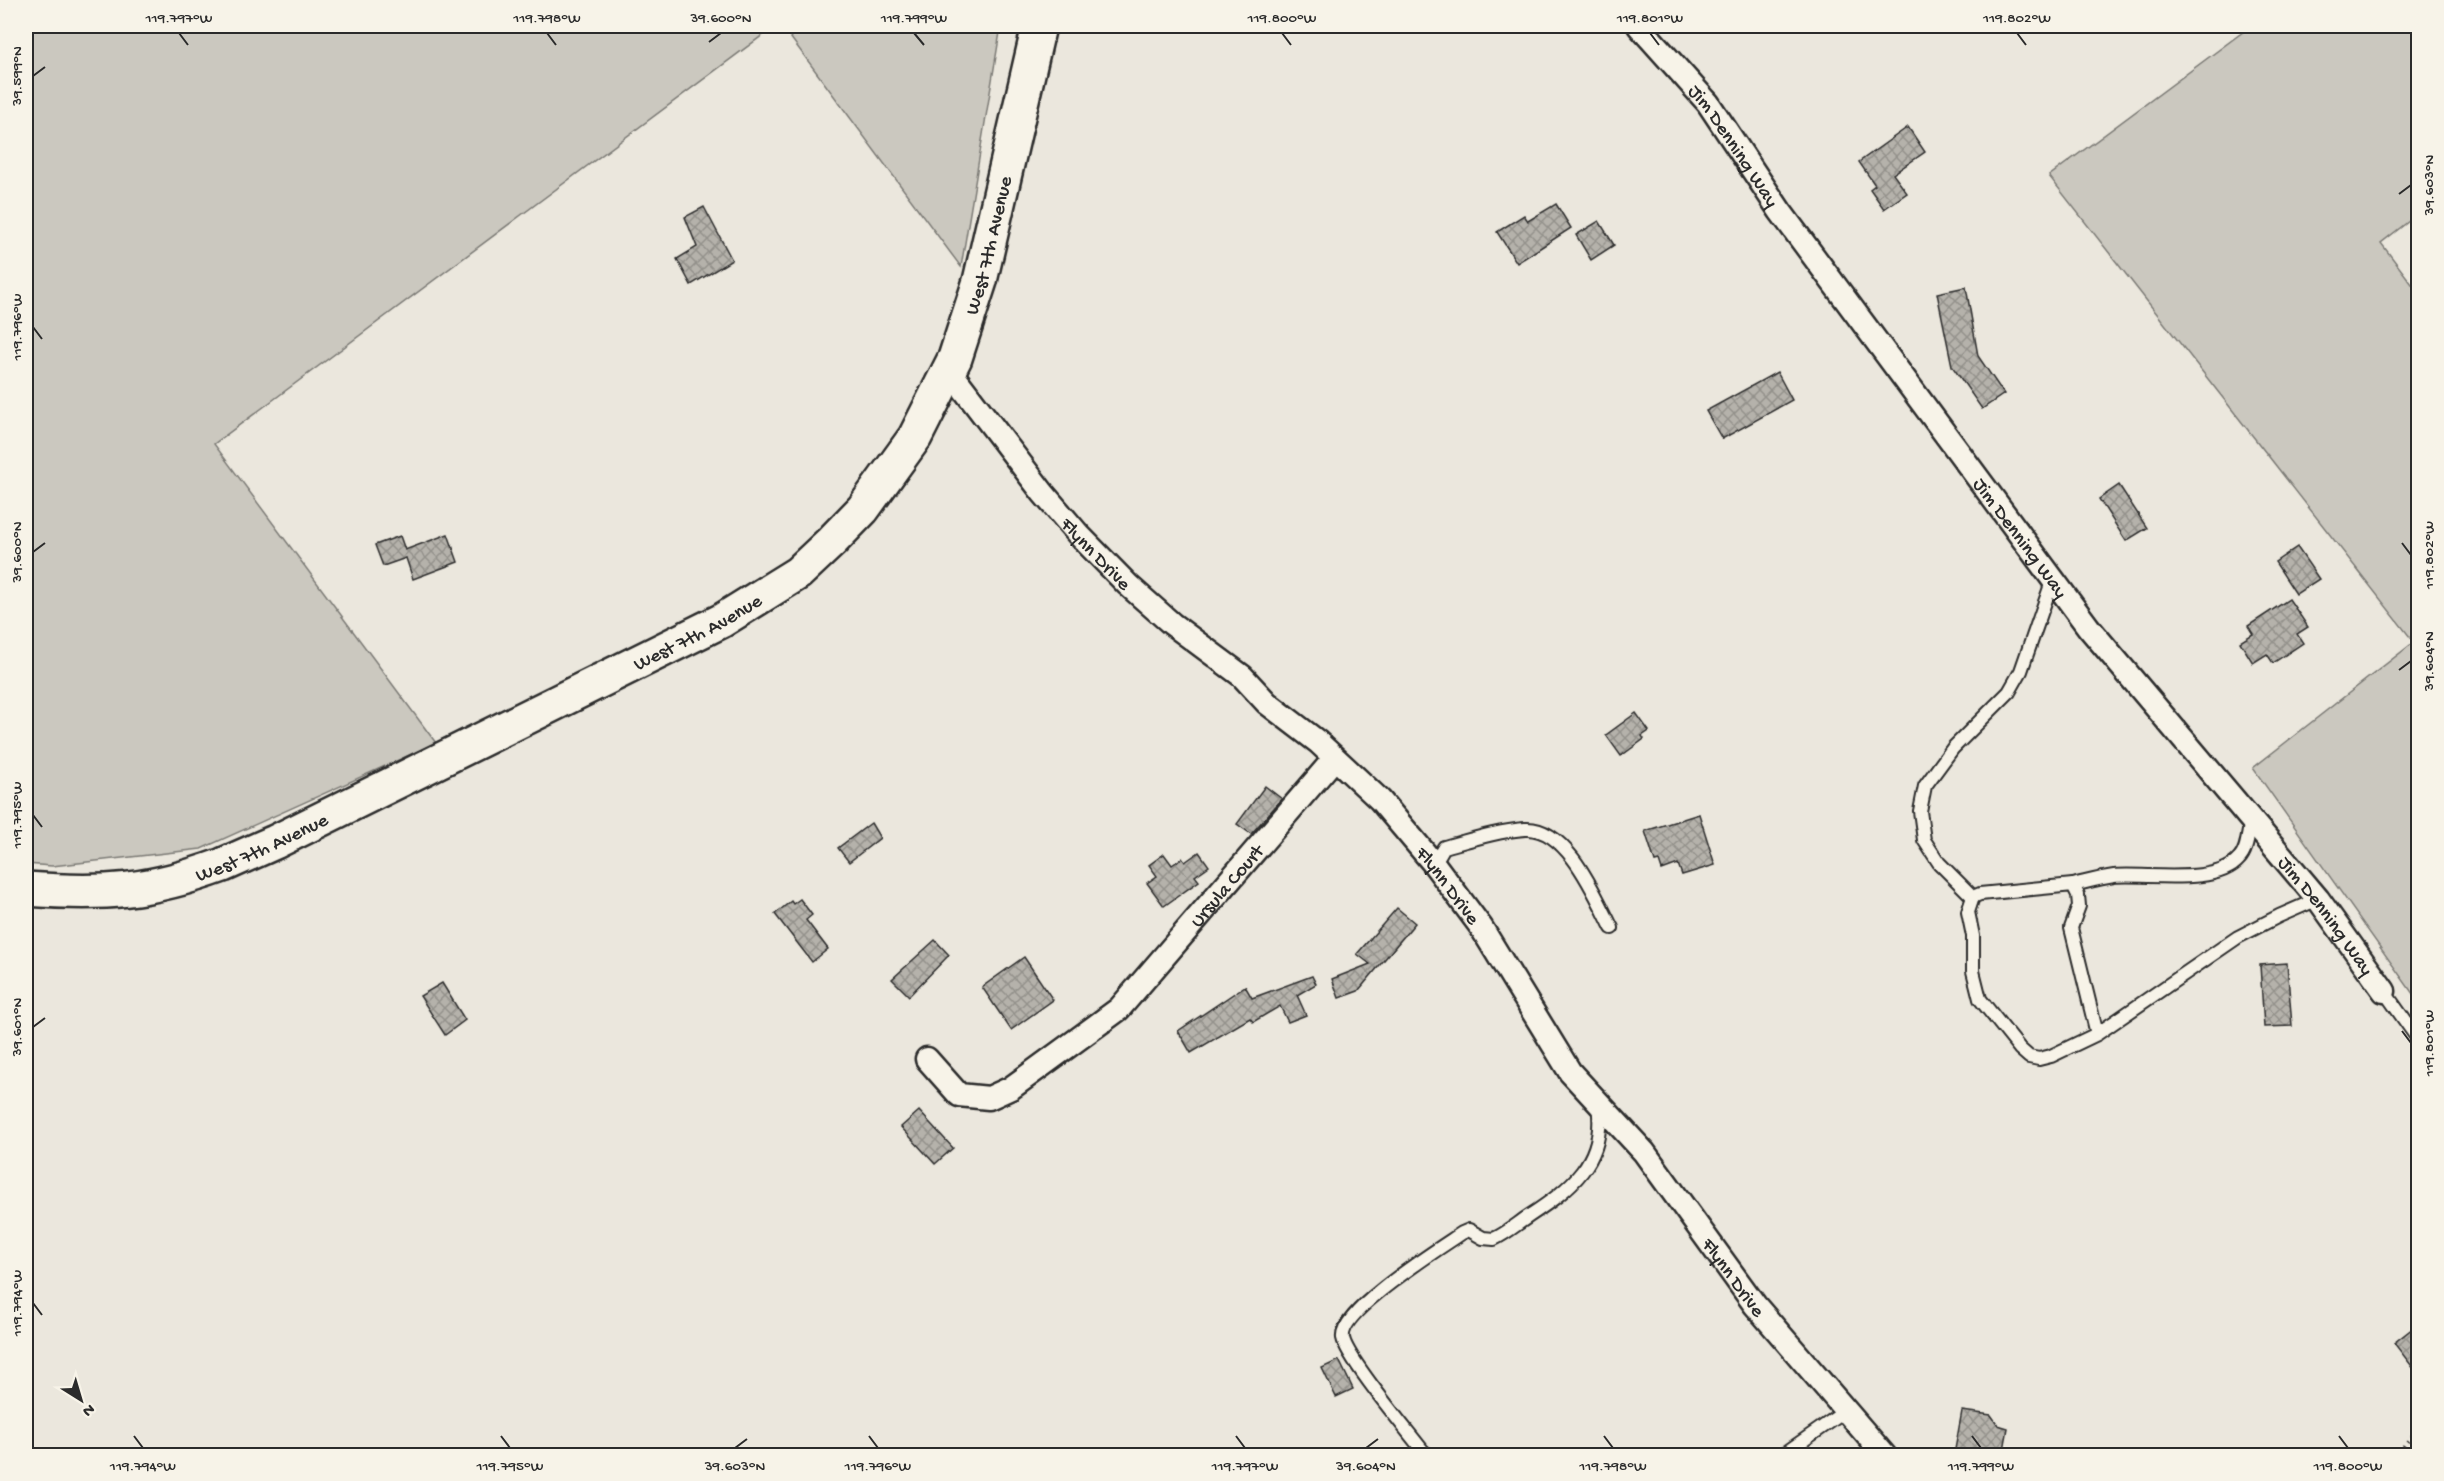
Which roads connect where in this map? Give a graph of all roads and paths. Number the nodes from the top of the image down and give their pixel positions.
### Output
1 (1039, 26) edge
2 (1639, 26) edge
3 (950, 371) junction
4 (2053, 579) junction
5 (1334, 759) junction
6 (2251, 820) junction
7 (1434, 864) junction
8 (2073, 885) junction
9 (26, 890) edge
10 (1973, 897) junction
11 (2319, 899) junction
12 (1612, 928) dead end
13 (2384, 991) joint
14 (2097, 1034) junction
15 (2418, 1039) edge
16 (927, 1059) dead end
17 (1598, 1102) junction
18 (1847, 1410) junction
19 (2418, 1428) edge
20 (1429, 1455) edge
21 (1781, 1455) edge
22 (1885, 1455) edge
23 (2396, 1455) edge

1 - 3 main road, West 7th Avenue
2 - 4 street, Jim Denning Way
3 - 5 street, Flynn Drive
3 - 9 main road, West 7th Avenue
4 - 6 street, Jim Denning Way
4 - 10 lane
5 - 7 street, Flynn Drive
5 - 16 street, Ursula Court
6 - 8 lane
6 - 11 street, Jim Denning Way
7 - 12 lane
7 - 17 street, Flynn Drive
8 - 10 lane
8 - 14 lane
10 - 14 lane
11 - 13 street, Jim Denning Way
11 - 14 lane
13 - 15 lane, Jim Denning Way
17 - 18 street, Flynn Drive
17 - 20 lane
18 - 21 lane
18 - 22 street, Flynn Drive
19 - 23 path

